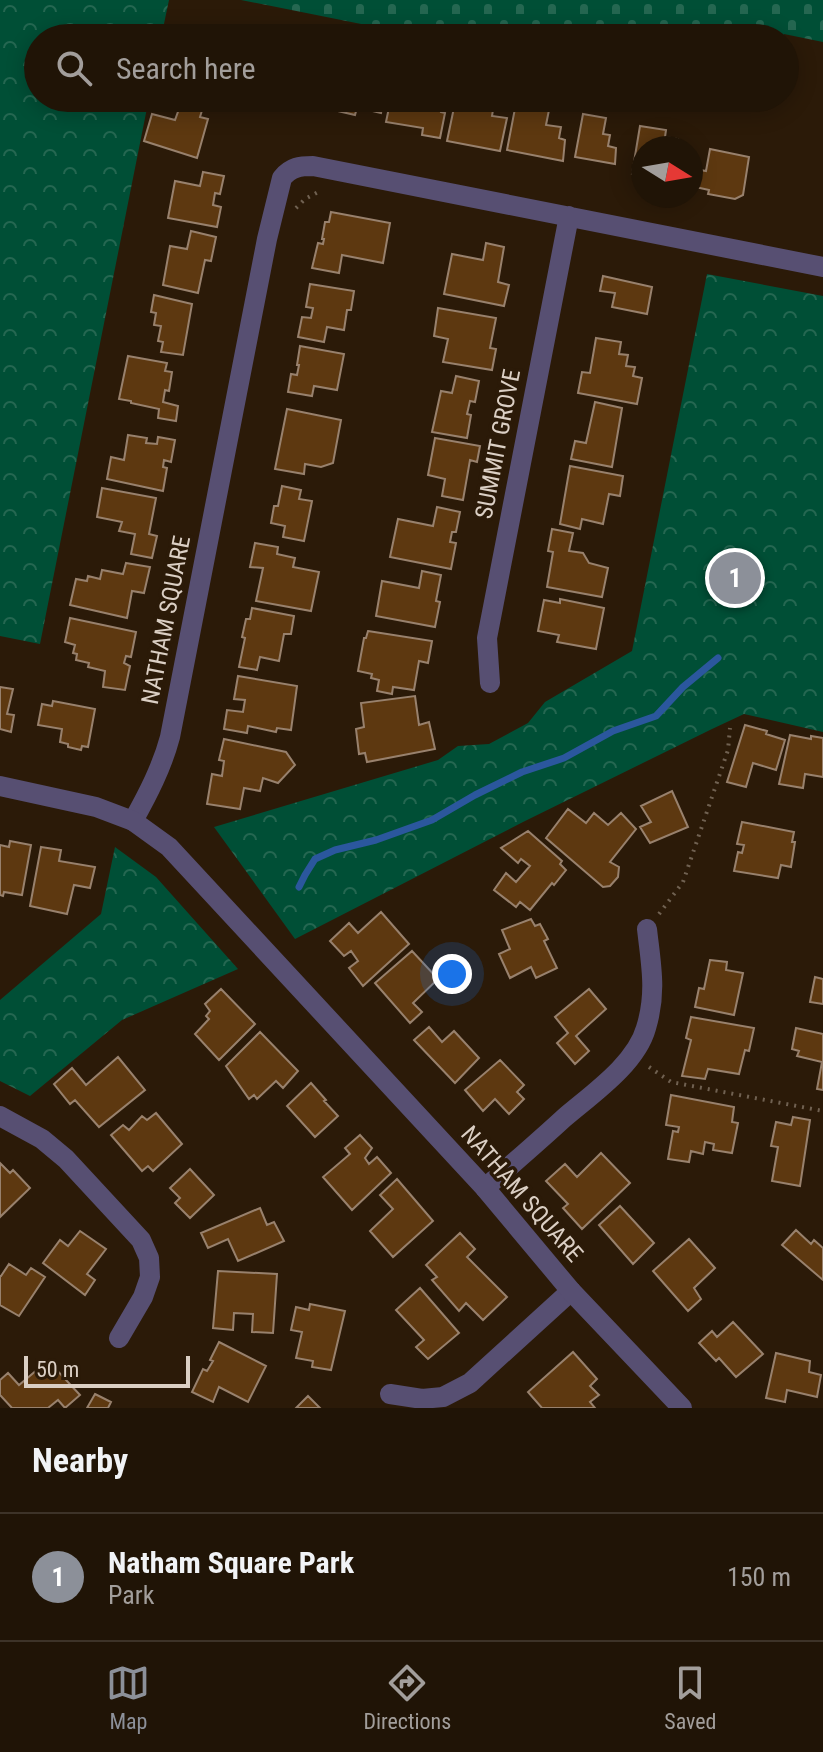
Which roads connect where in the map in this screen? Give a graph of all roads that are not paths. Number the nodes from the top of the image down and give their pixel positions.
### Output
1 (569, 216) junction
2 (823, 267) edge
3 (490, 683) dead end
4 (0, 786) edge
5 (133, 821) junction
6 (647, 929) road end
7 (0, 1116) edge
8 (485, 1188) junction
9 (571, 1291) junction
10 (119, 1338) dead end
11 (390, 1394) dead end
12 (682, 1408) edge

1 - 2 street, NATHAM SQUARE
1 - 3 street, SUMMIT GROVE
1 - 5 street, NATHAM SQUARE
4 - 5 street
5 - 8 street, NATHAM SQUARE
6 - 8 street
7 - 10 street
8 - 9 street, NATHAM SQUARE
9 - 11 street
9 - 12 street, NATHAM SQUARE

